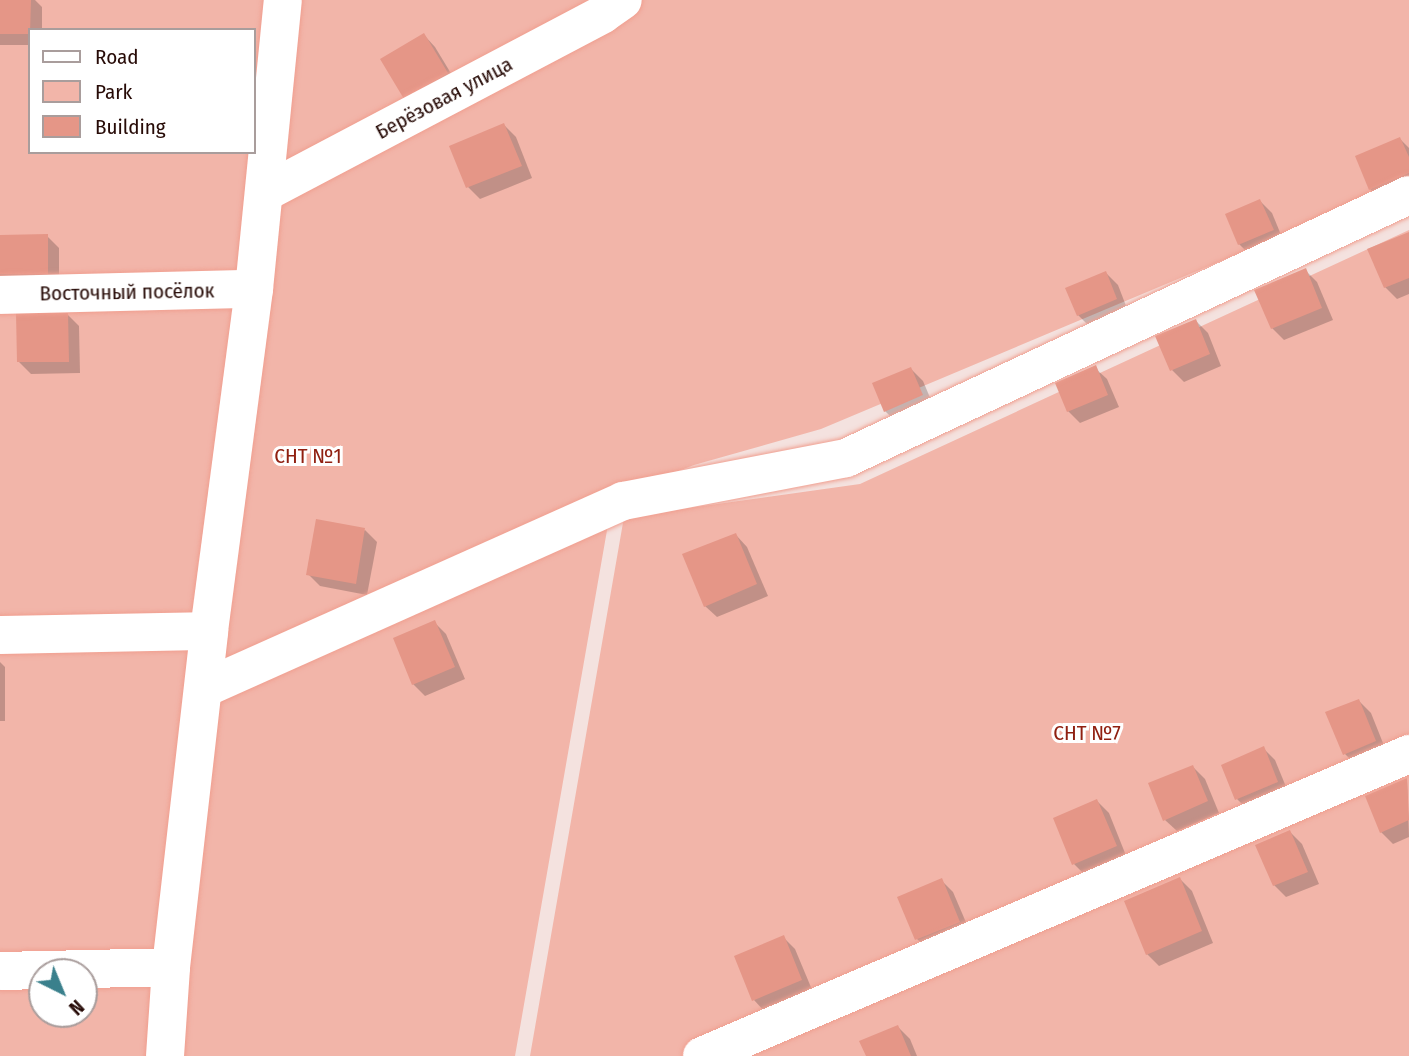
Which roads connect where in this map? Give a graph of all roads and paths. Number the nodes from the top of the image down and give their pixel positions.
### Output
1 (283, 0) edge
2 (623, 0) edge
3 (264, 194) junction
4 (1409, 195) edge
5 (254, 289) junction
6 (0, 295) edge
7 (209, 631) junction
8 (0, 635) edge
9 (205, 688) junction
10 (1409, 754) edge
11 (172, 967) junction
12 (0, 971) edge
13 (165, 1056) edge
14 (702, 1056) edge

1 - 3 street
2 - 3 street, Берёзовая улица
3 - 5 street
4 - 9 street
5 - 6 street, Восточный посёлок
5 - 7 street
7 - 8 street
7 - 9 street
9 - 11 street
10 - 14 street
11 - 12 street
11 - 13 street

